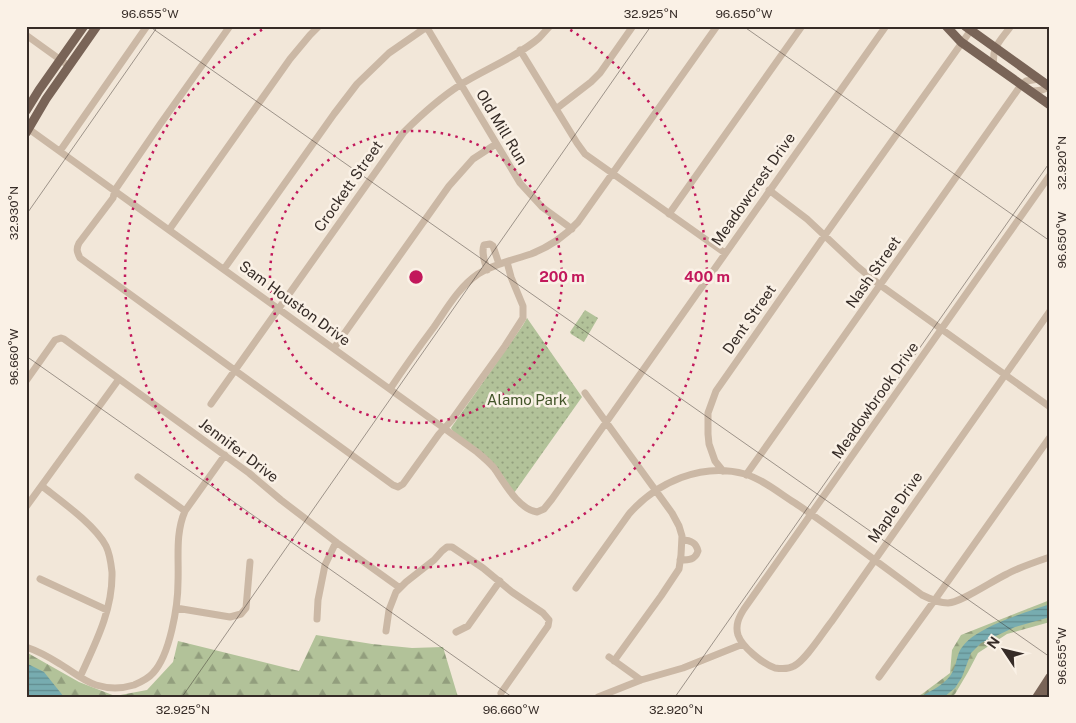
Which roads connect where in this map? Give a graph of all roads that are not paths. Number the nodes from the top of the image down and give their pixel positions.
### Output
1 (84, 26) edge
2 (97, 26) edge
3 (147, 26) edge
4 (230, 26) edge
5 (320, 26) edge
6 (550, 26) edge
7 (633, 26) edge
8 (717, 26) edge
9 (802, 26) edge
10 (886, 26) edge
11 (946, 26) edge
12 (1011, 26) edge
13 (427, 27) edge
14 (968, 28) edge
15 (26, 35) edge
16 (961, 42) junction
17 (995, 48) junction
18 (520, 50) junction
19 (974, 51) junction
20 (60, 60) junction
21 (69, 66) junction
22 (994, 66) junction
23 (1022, 67) junction
24 (1039, 79) junction
25 (460, 85) junction
26 (1022, 85) junction
27 (1049, 86) edge
28 (1030, 91) junction
29 (1050, 105) edge
30 (556, 109) junction
31 (26, 111) edge
32 (27, 129) edge
33 (496, 144) junction
34 (60, 151) junction
35 (613, 174) junction
36 (1050, 175) edge
37 (114, 190) junction
38 (769, 190) junction
39 (670, 214) junction
40 (572, 229) junction
41 (169, 230) junction
42 (824, 235) junction
43 (725, 253) junction
44 (503, 263) junction
45 (224, 269) junction
46 (487, 270) junction
47 (880, 285) junction
48 (279, 309) junction
49 (1050, 311) edge
50 (942, 329) junction
51 (334, 348) junction
52 (235, 370) junction
53 (1005, 375) junction
54 (119, 379) junction
55 (26, 381) edge
56 (390, 389) junction
57 (585, 393) dead end
58 (211, 404) dead end
59 (1050, 407) edge
60 (606, 421) junction
61 (445, 428) junction
62 (1050, 437) edge
63 (225, 455) junction
64 (724, 471) junction
65 (746, 475) junction
66 (138, 477) dead end
67 (42, 486) junction
68 (656, 490) junction
69 (26, 508) edge
70 (185, 511) junction
71 (537, 512) joint
72 (811, 514) junction
73 (682, 540) junction
74 (336, 542) junction
75 (1050, 557) edge
76 (680, 560) junction
77 (874, 560) junction
78 (250, 562) dead end
79 (40, 579) dead end
80 (500, 581) junction
81 (400, 588) junction
82 (576, 588) dead end
83 (934, 601) junction
84 (176, 608) junction
85 (107, 610) junction
86 (317, 619) dead end
87 (386, 631) dead end
88 (456, 632) dead end
89 (743, 644) junction
90 (26, 647) edge
91 (80, 677) junction
92 (879, 677) dead end
93 (1050, 677) edge
94 (641, 680) junction
95 (1050, 688) edge
96 (501, 693) dead end
97 (598, 697) edge
98 (1037, 697) edge
99 (1044, 697) edge

1 - 20 main road
2 - 21 main road
3 - 34 street
4 - 37 street
5 - 41 street
6 - 18 street, Crockett Street
7 - 30 street
8 - 35 street
9 - 39 street
10 - 38 street, Meadowcrest Drive
11 - 16 main road
12 - 17 street
13 - 25 street, Old Mill Run
13 - 45 street
14 - 16 street, Dent Street
14 - 17 main road
15 - 20 street
16 - 19 main road
16 - 42 street, Dent Street
17 - 19 street
17 - 22 street
17 - 23 main road
18 - 25 street, Crockett Street
18 - 30 street
19 - 22 main road
20 - 21 street
20 - 31 main road
21 - 32 main road
22 - 26 main road
23 - 24 main road
23 - 26 street
24 - 26 street
24 - 27 main road
25 - 33 street, Old Mill Run
25 - 48 street, Crockett Street
26 - 28 main road
26 - 47 street, Nash Street
27 - 28 street
27 - 29 street
28 - 29 main road
30 - 35 street
32 - 34 street, Sam Houston Drive
33 - 40 street, Old Mill Run
33 - 51 street
34 - 37 street, Sam Houston Drive
35 - 39 street
35 - 40 street
36 - 50 street, Meadowbrook Drive
37 - 41 street, Sam Houston Drive
37 - 52 street
38 - 42 street
38 - 43 street, Meadowcrest Drive
39 - 43 street
40 - 44 street
41 - 45 street, Sam Houston Drive
42 - 47 street
42 - 64 street, Dent Street
43 - 60 street, Meadowcrest Drive
44 - 46 street
44 - 46 street
44 - 61 street
45 - 48 street, Sam Houston Drive
46 - 56 street
47 - 50 street
47 - 65 street, Nash Street
48 - 51 street, Sam Houston Drive
48 - 52 street, Crockett Street
49 - 53 street, Maple Drive
50 - 53 street
50 - 72 street, Meadowbrook Drive
51 - 56 street, Sam Houston Drive
52 - 58 street, Crockett Street
52 - 61 street
53 - 59 street
53 - 77 street, Maple Drive
54 - 55 street, Jennifer Drive
54 - 63 street, Jennifer Drive
54 - 67 street
56 - 61 street, Sam Houston Drive
57 - 60 street
60 - 68 street
60 - 71 street, Meadowcrest Drive
61 - 71 street, Sam Houston Drive
62 - 83 street
63 - 70 street
63 - 74 street, Jennifer Drive
64 - 65 street
64 - 68 street
65 - 72 street
66 - 70 street
67 - 69 street
67 - 85 street
68 - 73 street
68 - 82 street
70 - 84 street
72 - 77 street
72 - 89 street, Meadowbrook Drive
73 - 76 street
73 - 76 street
74 - 81 street, Jennifer Drive
74 - 86 street
75 - 83 street
76 - 94 street
77 - 83 street
77 - 89 street, Maple Drive
78 - 84 street
79 - 85 street
80 - 81 street
80 - 88 street
80 - 96 street
81 - 87 street
83 - 92 street
84 - 91 street
85 - 91 street
89 - 94 street
90 - 91 street
93 - 98 main road
94 - 97 street
95 - 99 main road

